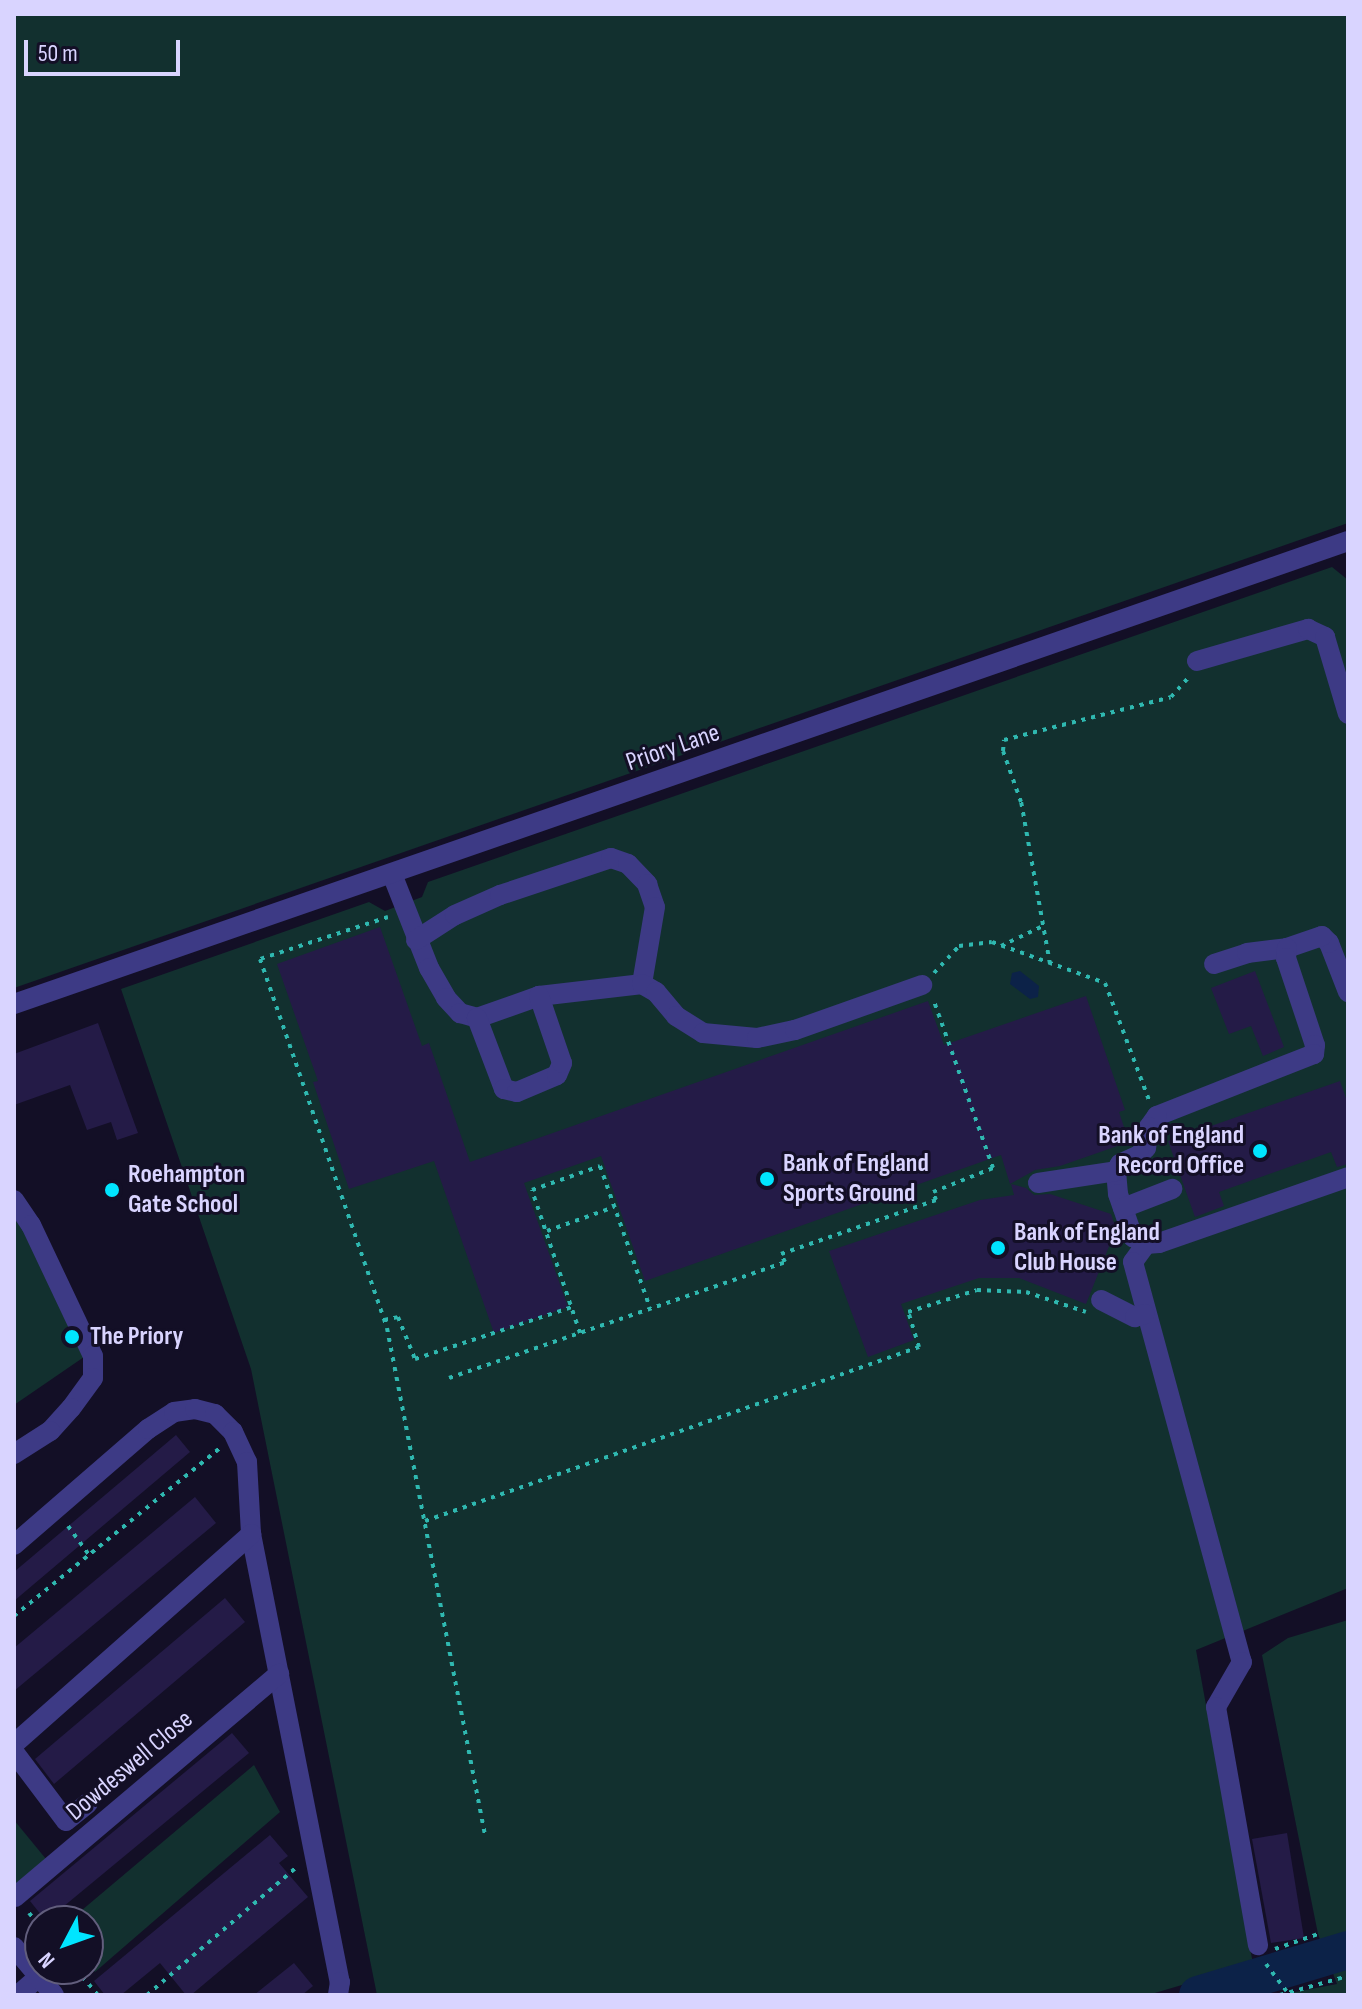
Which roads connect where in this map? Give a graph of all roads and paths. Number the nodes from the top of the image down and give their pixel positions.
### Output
1 (1348, 541) edge
2 (1197, 661) joint
3 (1348, 714) edge
4 (392, 874) junction
5 (406, 912) junction
6 (1045, 925) junction
7 (416, 940) junction
8 (1001, 946) junction
9 (1287, 948) junction
10 (1343, 962) edge
11 (1050, 964) junction
12 (1214, 964) dead end
13 (642, 984) junction
14 (922, 985) junction
15 (1348, 992) edge
16 (539, 996) junction
17 (14, 1004) edge
18 (477, 1018) junction
19 (1155, 1117) junction
20 (1116, 1171) junction
21 (1348, 1177) edge
22 (1038, 1183) dead end
23 (1172, 1189) dead end
24 (14, 1200) edge
25 (614, 1207) junction
26 (1123, 1208) junction
27 (547, 1231) junction
28 (1146, 1244) junction
29 (1101, 1300) joint
30 (572, 1307) junction
31 (650, 1309) junction
32 (1145, 1314) junction
33 (384, 1320) junction
34 (580, 1333) junction
35 (449, 1378) dead end
36 (14, 1454) edge
37 (225, 1460) dead end
38 (425, 1521) junction
39 (66, 1523) dead end
40 (251, 1534) junction
41 (14, 1545) edge
42 (90, 1556) junction
43 (14, 1616) edge
44 (279, 1674) junction
45 (14, 1744) edge
46 (14, 1752) edge
47 (88, 1803) dead end
48 (485, 1835) dead end
49 (313, 1853) junction
50 (15, 1897) edge
51 (1318, 1934) dead end
52 (1261, 1953) junction
53 (1348, 1976) edge
54 (1286, 1991) junction
55 (147, 1995) edge
56 (338, 1995) edge
57 (1280, 1995) edge

1 - 4 street, Priory Lane
2 - 3 street
2 - 6 path
4 - 5 street
4 - 17 street, Priory Lane
5 - 7 street
5 - 33 path
6 - 8 path
6 - 11 path
7 - 13 street
7 - 18 street
8 - 11 path
8 - 14 path
9 - 10 street
9 - 12 street
9 - 19 street
10 - 15 street
11 - 19 path
13 - 14 street
13 - 16 street
14 - 31 path
16 - 18 street
16 - 18 street
19 - 20 street
20 - 22 street
20 - 26 street
21 - 28 street
23 - 26 street
24 - 36 street
25 - 27 path
25 - 27 path
25 - 31 path
26 - 28 street
27 - 30 path
28 - 32 street
29 - 32 street
29 - 38 path
30 - 33 path
30 - 34 path
31 - 34 path
32 - 52 street
33 - 38 path
34 - 35 path
37 - 42 path
38 - 48 path
39 - 42 path
40 - 41 street
40 - 44 street
40 - 45 street
42 - 43 path
44 - 49 street
44 - 50 street, Dowdeswell Close
46 - 47 street, Dowdeswell Close
49 - 55 path
49 - 56 street
51 - 52 path
52 - 54 path
53 - 54 path
54 - 57 path

